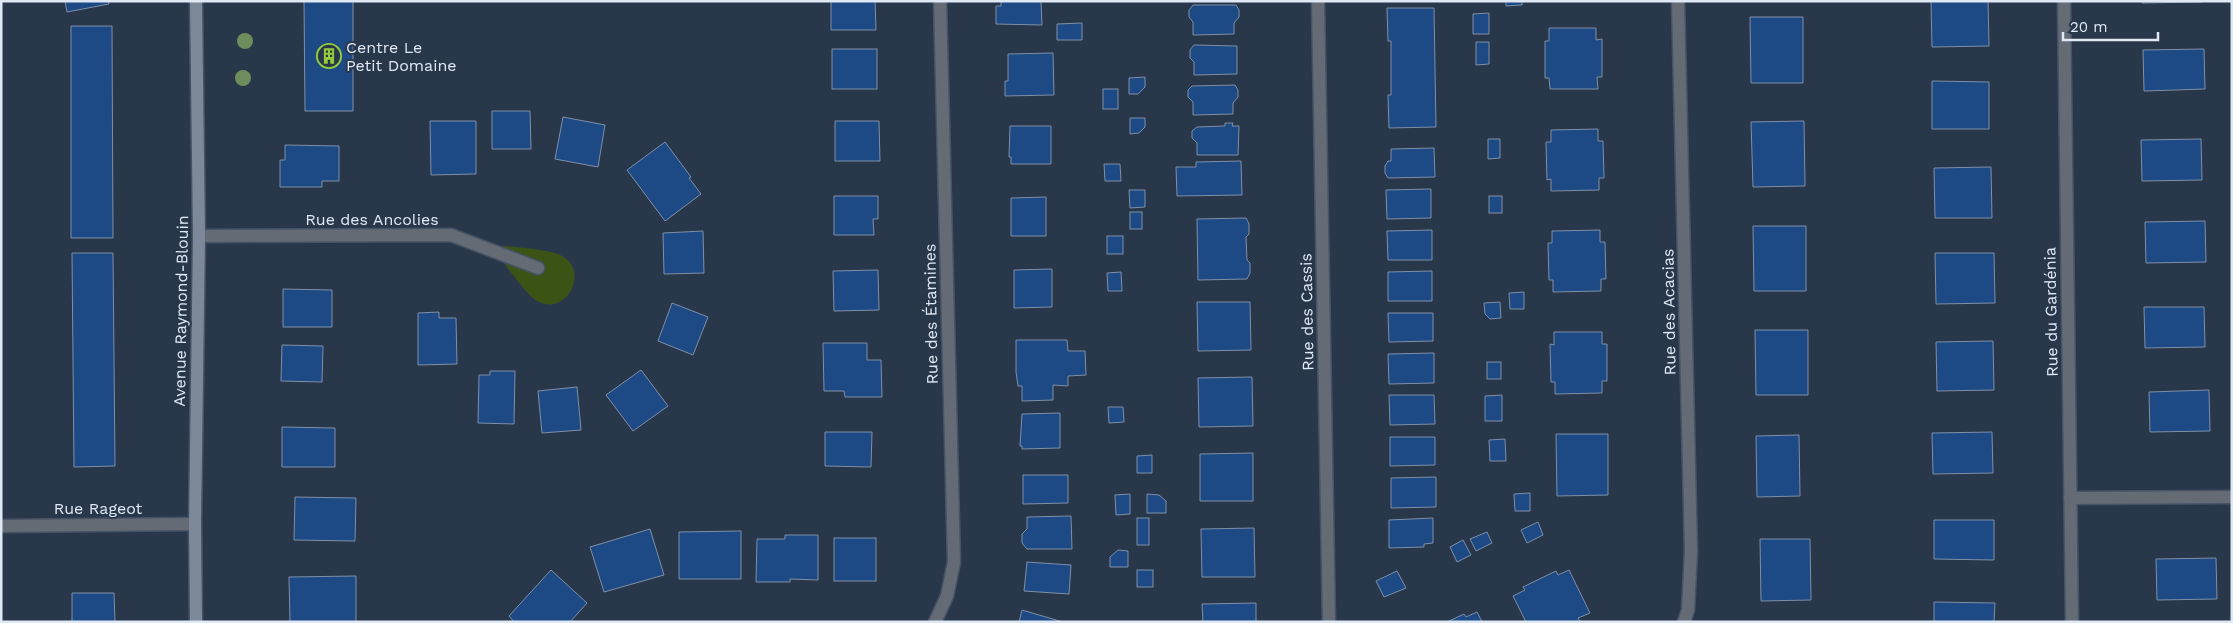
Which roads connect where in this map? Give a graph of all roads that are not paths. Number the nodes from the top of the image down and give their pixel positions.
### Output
1 (196, 1) edge
2 (940, 1) edge
3 (1318, 1) edge
4 (1678, 1) edge
5 (2064, 1) edge
6 (199, 236) junction
7 (538, 268) dead end
8 (2232, 497) edge
9 (2070, 498) junction
10 (195, 524) junction
11 (1, 526) edge
12 (196, 622) edge
13 (935, 622) edge
14 (1329, 622) edge
15 (1684, 622) edge
16 (2072, 622) edge

1 - 6 street, Avenue Raymond-Blouin
2 - 13 street, Rue des Étamines
3 - 14 street, Rue des Cassis
4 - 15 street, Rue des Acacias
5 - 9 street, Rue du Gardénia
6 - 7 street, Rue des Ancolies
6 - 10 street, Avenue Raymond-Blouin
8 - 9 street
9 - 16 street, Rue du Gardénia
10 - 11 street, Rue Rageot
10 - 12 street, Avenue Raymond-Blouin

